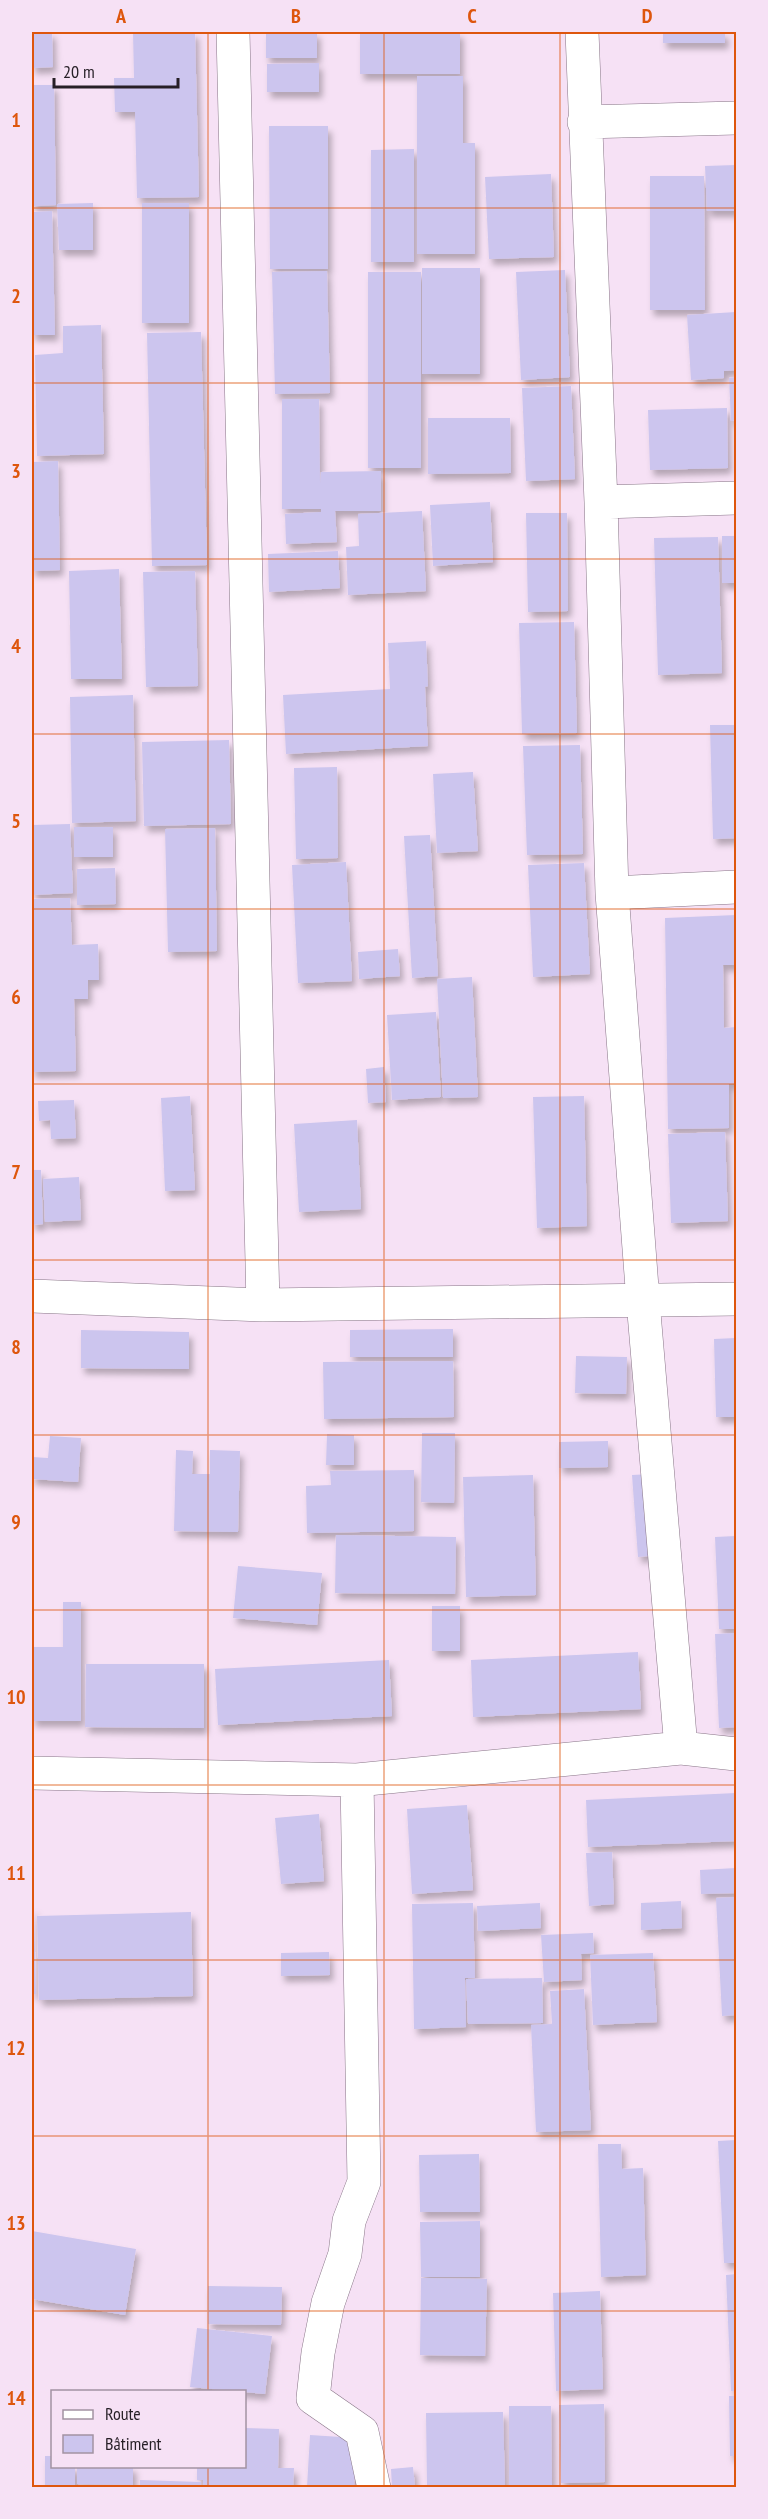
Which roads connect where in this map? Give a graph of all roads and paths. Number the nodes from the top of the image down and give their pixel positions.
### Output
1 (233, 32) edge
2 (582, 32) edge
3 (736, 118) edge
4 (584, 122) junction
5 (736, 498) edge
6 (601, 501) junction
7 (736, 886) edge
8 (612, 893) junction
9 (32, 1296) edge
10 (736, 1299) edge
11 (643, 1301) junction
12 (262, 1305) junction
13 (681, 1748) junction
14 (736, 1754) edge
15 (32, 1773) edge
16 (357, 1779) junction
17 (374, 2487) edge

1 - 12 street
2 - 4 street
3 - 4 street
4 - 6 street
5 - 6 street
6 - 8 street
7 - 8 street
8 - 11 street
9 - 12 street
10 - 11 street
11 - 12 street
11 - 13 street
13 - 14 street
13 - 16 street
15 - 16 street
16 - 17 street

